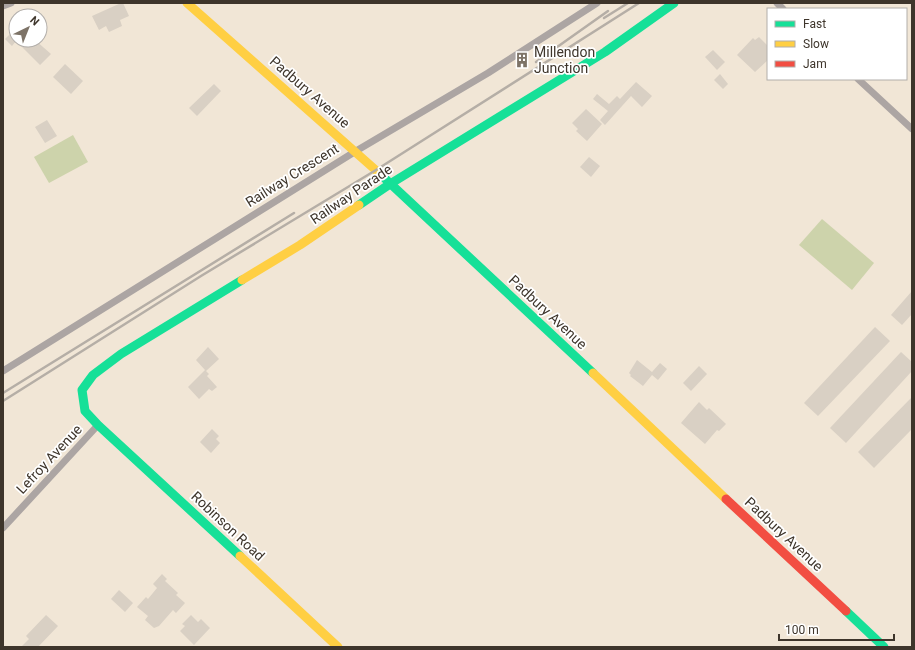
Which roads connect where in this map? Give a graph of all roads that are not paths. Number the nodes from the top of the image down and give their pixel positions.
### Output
1 (12, 3) edge
2 (187, 3) edge
3 (597, 3) edge
4 (674, 3) edge
5 (3, 6) edge
6 (859, 80) edge
7 (912, 129) edge
8 (356, 151) junction
9 (390, 184) junction
10 (3, 371) edge
11 (98, 425) junction
12 (3, 528) edge
13 (338, 647) edge
14 (884, 647) edge

1 - 5 street
2 - 8 street, Padbury Avenue
3 - 8 street, Railway Crescent
4 - 9 street, Railway Parade
6 - 7 street
8 - 9 street, Padbury Avenue
8 - 10 street, Railway Crescent
9 - 11 street, Railway Parade
9 - 14 street, Padbury Avenue
11 - 12 street, Lefroy Avenue
11 - 13 street, Robinson Road

